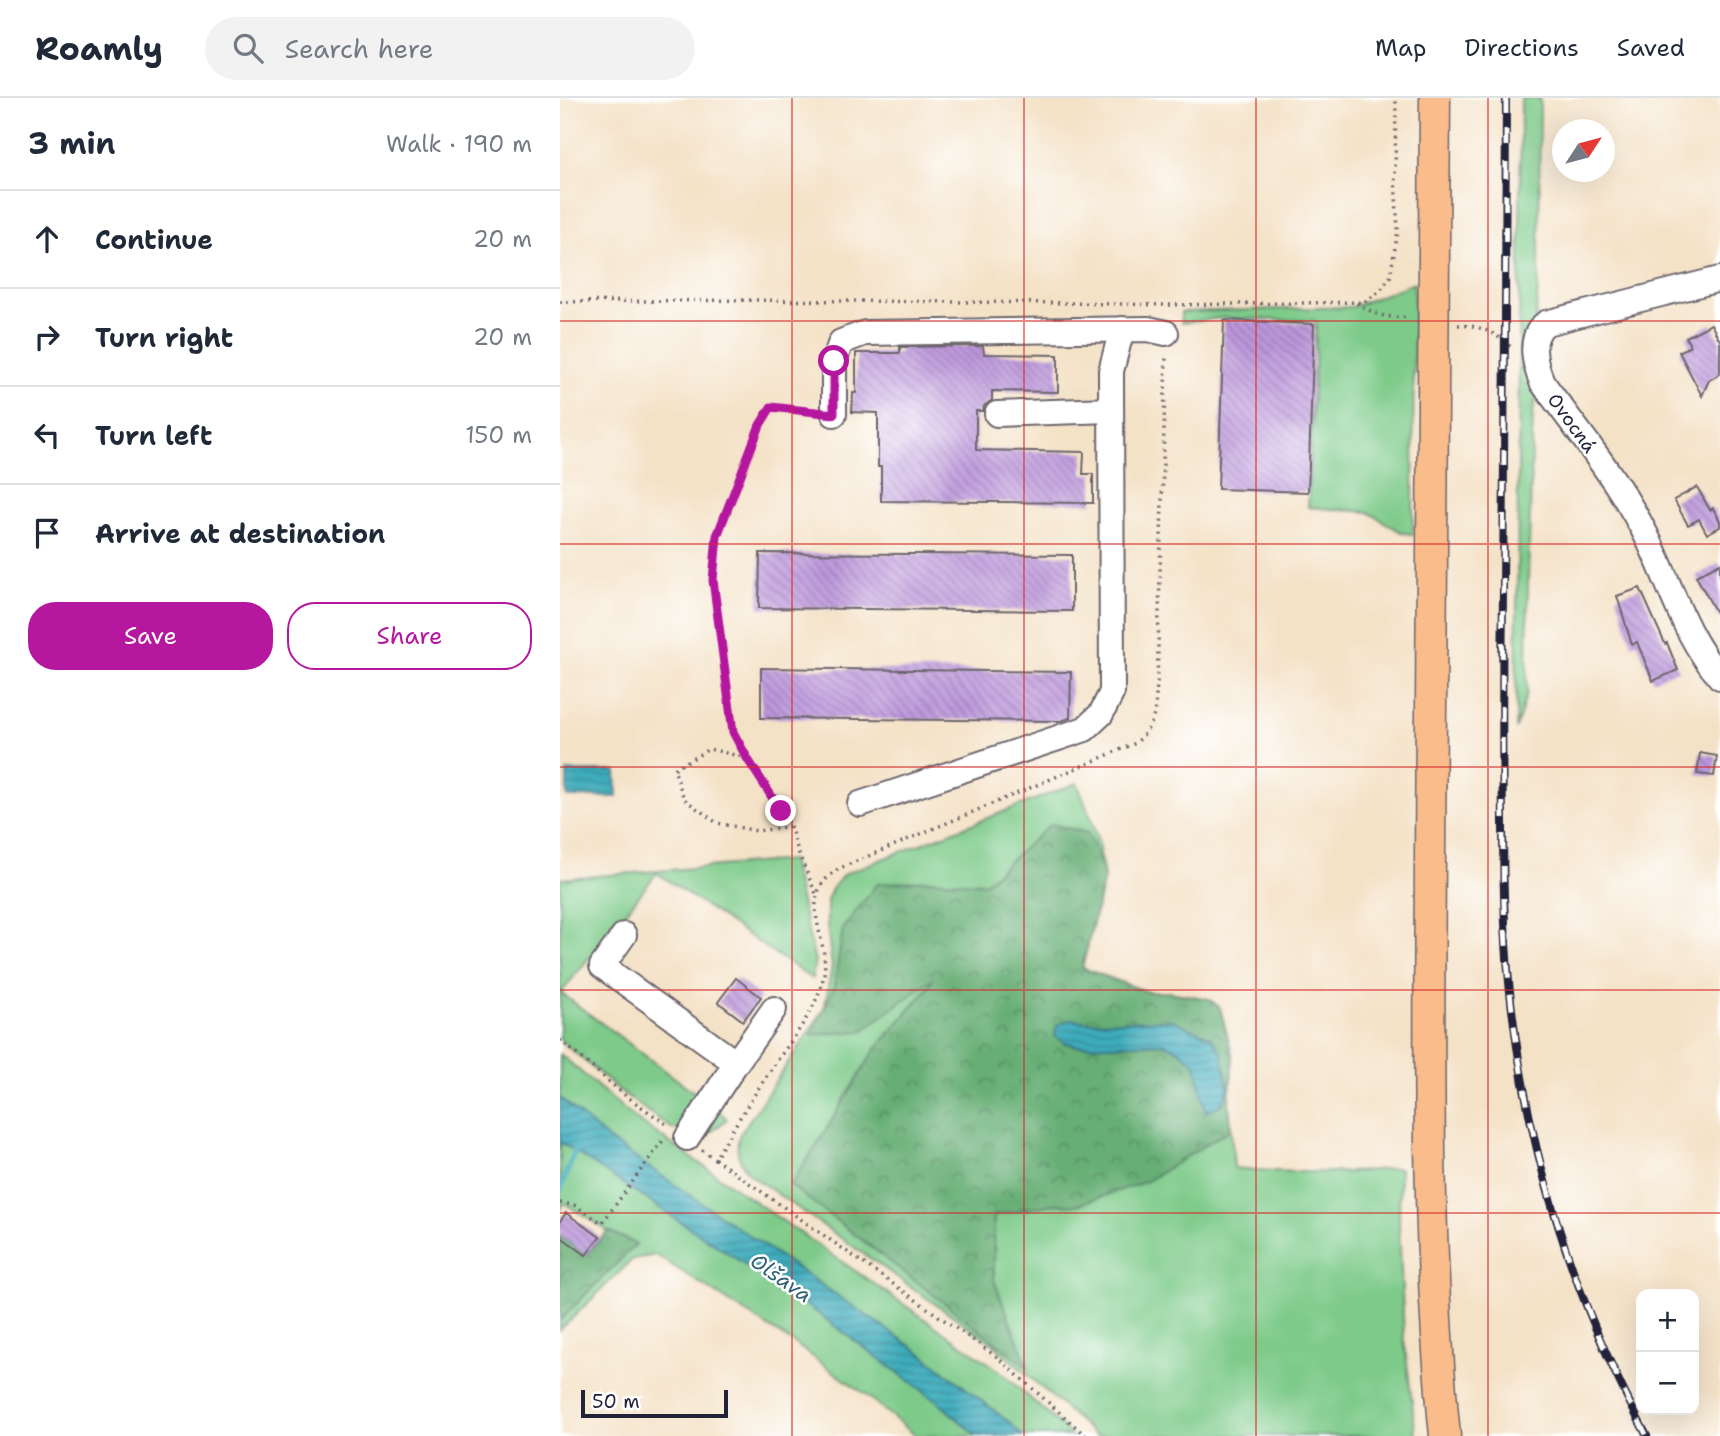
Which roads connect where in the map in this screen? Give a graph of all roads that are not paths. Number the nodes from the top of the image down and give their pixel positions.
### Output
1 (1435, 98) edge
2 (1720, 279) edge
3 (1122, 329) junction
4 (1166, 333) road end
5 (1111, 410) junction
6 (834, 414) road end
7 (997, 414) dead end
8 (1720, 677) edge
9 (860, 804) dead end
10 (624, 936) dead end
11 (774, 1009) dead end
12 (736, 1063) junction
13 (675, 1136) road end
14 (1445, 1436) edge

1 - 14 main road
2 - 8 street, Ovocná
3 - 4 street
3 - 5 street
3 - 6 street
5 - 7 street
5 - 9 street
10 - 12 street
11 - 12 street
12 - 13 street

